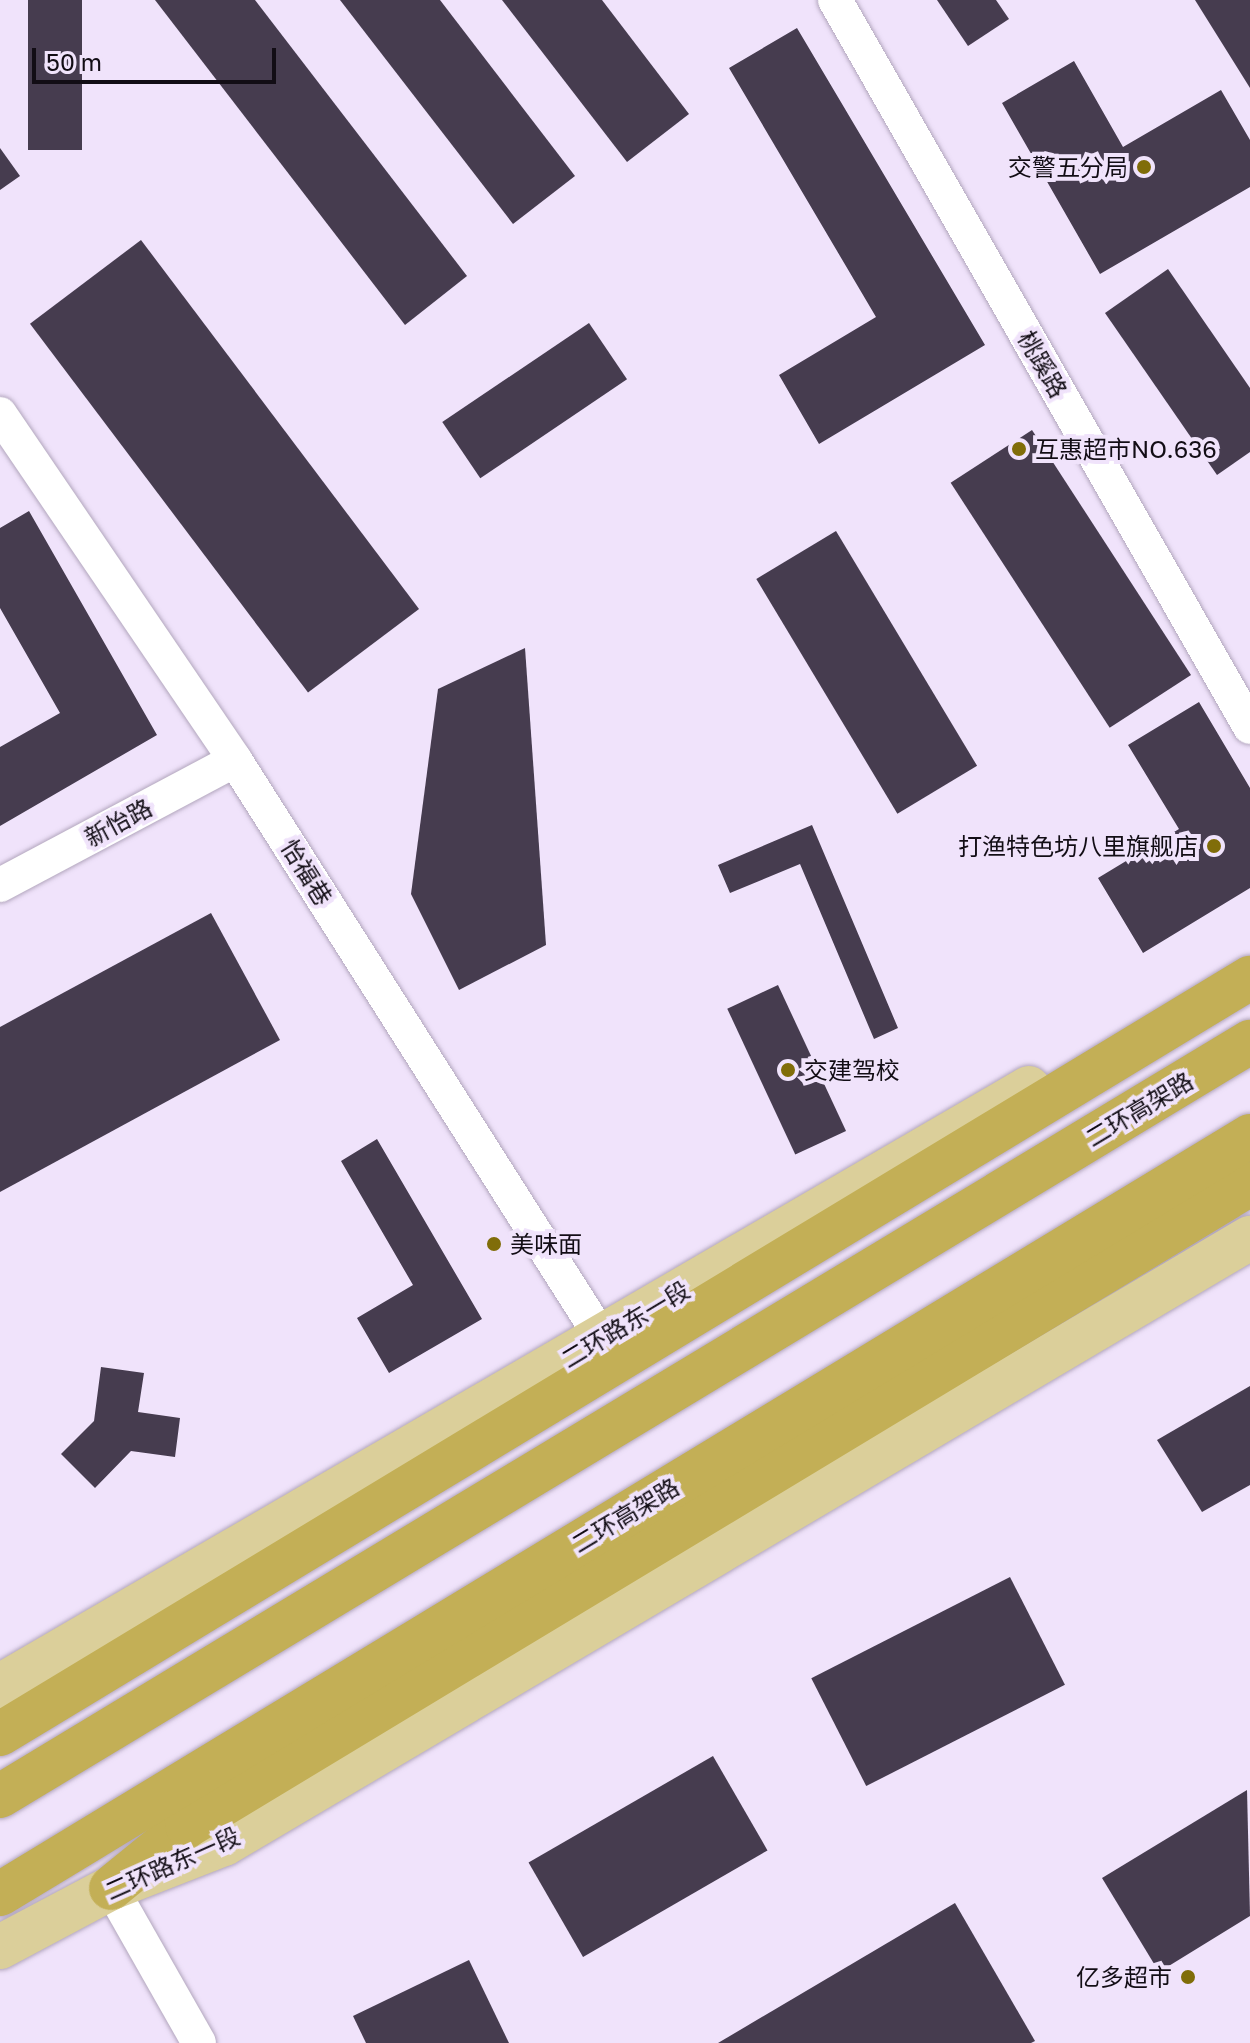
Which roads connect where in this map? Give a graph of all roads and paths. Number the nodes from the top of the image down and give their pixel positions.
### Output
1 (835, 0) edge
2 (0, 414) edge
3 (1250, 727) edge
4 (235, 760) junction
5 (0, 885) edge
6 (1250, 961) edge
7 (1250, 978) edge
8 (1250, 1042) edge
9 (1250, 1136) edge
10 (1250, 1184) edge
11 (1250, 1238) edge
12 (602, 1338) junction
13 (0, 1686) edge
14 (0, 1734) edge
15 (0, 1796) edge
16 (111, 1888) junction
17 (0, 1894) edge
18 (0, 1947) edge
19 (199, 2043) edge

1 - 3 street, 桃蹊路
2 - 4 street, 怡福巷
4 - 5 street, 新怡路
4 - 12 street, 怡福巷
6 - 12 main road, 二环路东一段
7 - 14 highway
8 - 15 highway, 二环高架路
9 - 17 highway, 二环高架路
10 - 16 highway
11 - 16 main road, 二环路东一段
12 - 13 main road, 二环路东一段
16 - 18 main road, 二环路东一段
16 - 19 street

